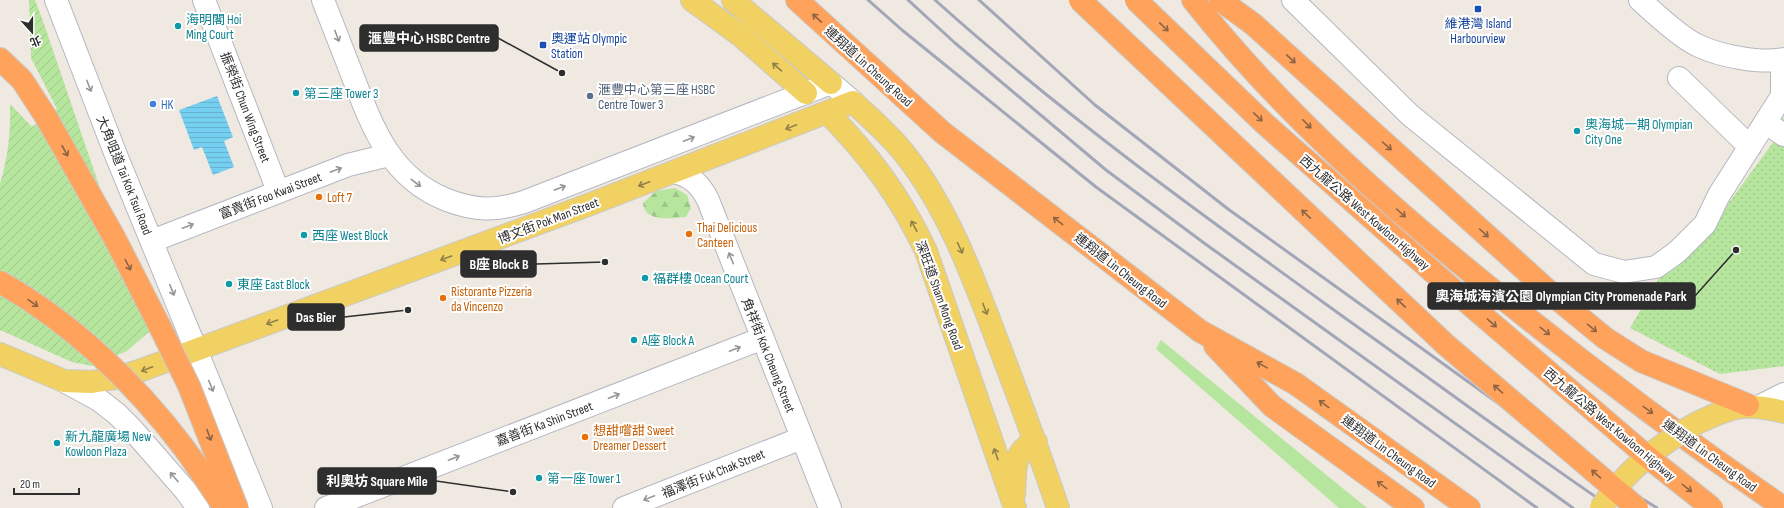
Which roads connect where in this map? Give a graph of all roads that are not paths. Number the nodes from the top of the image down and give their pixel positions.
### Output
1 (56, 0) edge
2 (204, 0) edge
3 (323, 0) edge
4 (692, 0) edge
5 (733, 0) edge
6 (797, 0) edge
7 (1080, 0) edge
8 (1136, 0) edge
9 (1193, 0) edge
10 (1220, 0) edge
11 (1293, 0) edge
12 (1640, 0) edge
13 (0, 59) edge
14 (1783, 59) edge
15 (1679, 78) dead end
16 (831, 83) junction
17 (806, 93) junction
18 (853, 102) junction
19 (827, 112) junction
20 (1766, 123) junction
21 (1784, 135) edge
22 (1750, 147) junction
23 (390, 154) junction
24 (674, 172) junction
25 (278, 191) junction
26 (152, 241) junction
27 (0, 282) edge
28 (1200, 331) junction
29 (763, 338) junction
30 (196, 350) junction
31 (0, 354) edge
32 (64, 381) junction
33 (1784, 394) edge
34 (1754, 406) junction
35 (1784, 412) edge
36 (802, 438) junction
37 (1036, 442) junction
38 (1015, 506) edge
39 (198, 508) edge
40 (225, 508) edge
41 (237, 508) edge
42 (261, 508) edge
43 (326, 508) edge
44 (624, 508) edge
45 (830, 508) edge
46 (1058, 508) edge
47 (1413, 508) edge
48 (1469, 508) edge
49 (1601, 508) edge
50 (1637, 508) edge
51 (1712, 508) edge
52 (1784, 508) edge

1 -> 26 street, 大角咀道 Tai Kok Tsui Road
2 - 25 street, 振榮街 Chun Wing Street
3 -> 23 street, 博文街 Pok Man Street
17 -> 4 main road, 深旺道 Sham Mong Road
5 - 16 main road
28 -> 6 highway, 連翔道 Lin Cheung Road
50 -> 7 highway, bridge
8 -> 51 highway, 西九龍公路 West Kowloon Highway, bridge
9 -> 52 highway, 連翔道 Lin Cheung Road
10 -> 34 highway
11 - 22 street
12 - 14 street
13 -> 41 highway, bridge
14 - 20 street
15 - 22 street
16 - 17 street, 博文街 Pok Man Street
16 - 18 street
17 - 19 street, 深旺道 Sham Mong Road
23 -> 17 street, 博文街 Pok Man Street
18 - 19 main road, 博文街 Pok Man Street
18 -> 37 main road
19 -> 24 main road, 博文街 Pok Man Street
38 -> 19 main road, 深旺道 Sham Mong Road
20 - 21 street
20 - 22 street
25 -> 23 street, 富貴街 Foo Kwai Street
29 -> 24 street, 角祥街 Kok Cheung Street
24 -> 30 main road, 博文街 Pok Man Street
26 -> 25 street, 富貴街 Foo Kwai Street
26 -> 30 street, 大角咀道 Tai Kok Tsui Road
27 -> 40 highway, bridge
47 -> 28 highway
48 -> 28 highway, 連翔道 Lin Cheung Road
29 - 36 street, 角祥街 Kok Cheung Street
43 -> 29 street, 嘉善街 Ka Shin Street
30 -> 32 main road
30 -> 42 street, 大角咀道 Tai Kok Tsui Road
31 - 32 main road
39 -> 32 street
33 - 34 street
34 - 35 main road
34 - 49 main road, bridge
36 -> 44 street, 福澤街 Fuk Chak Street
36 - 45 street, 角祥街 Kok Cheung Street
37 - 38 main road
37 - 46 main road

